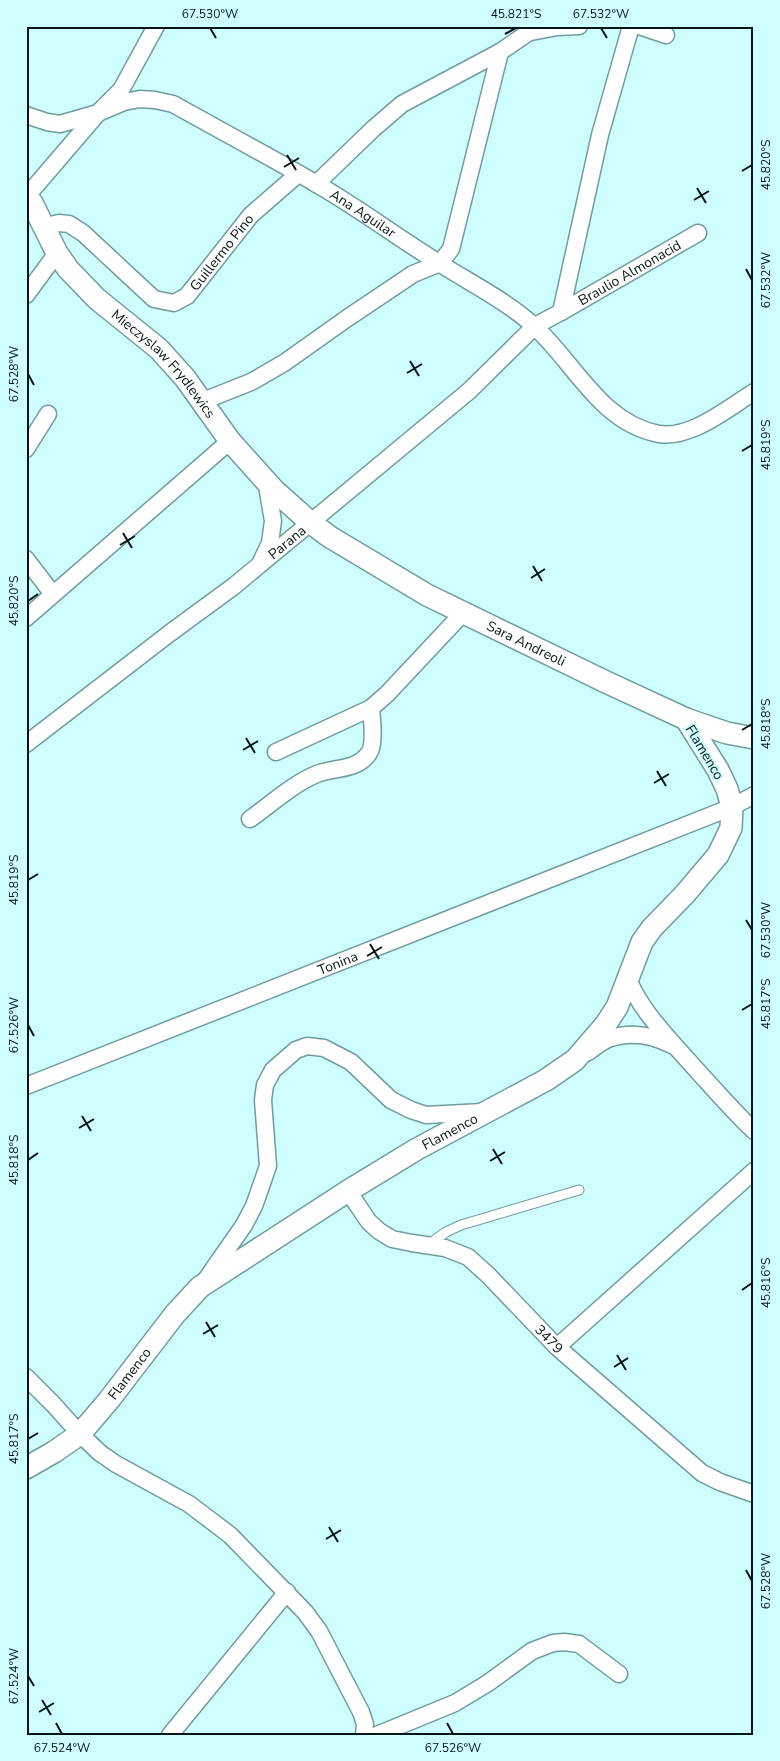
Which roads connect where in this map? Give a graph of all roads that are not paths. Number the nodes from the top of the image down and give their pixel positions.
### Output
1 (156, 26) edge
2 (579, 26) edge
3 (631, 26) edge
4 (639, 26) edge
5 (535, 29) edge
6 (666, 35) dead end
7 (500, 52) junction
8 (98, 113) junction
9 (26, 115) edge
10 (298, 174) junction
11 (316, 184) junction
12 (26, 196) edge
13 (43, 226) junction
14 (698, 232) dead end
15 (57, 253) junction
16 (440, 264) junction
17 (26, 295) edge
18 (561, 312) junction
19 (535, 326) junction
20 (752, 394) edge
21 (203, 401) junction
22 (48, 414) dead end
23 (230, 441) junction
24 (26, 450) edge
25 (266, 480) junction
26 (311, 523) junction
27 (26, 559) edge
28 (259, 566) junction
29 (52, 594) junction
30 (463, 613) junction
31 (26, 618) edge
32 (371, 708) junction
33 (686, 720) junction
34 (754, 738) edge
35 (27, 741) edge
36 (276, 752) dead end
37 (754, 795) edge
38 (732, 807) junction
39 (250, 819) dead end
40 (628, 979) junction
41 (676, 1047) junction
42 (575, 1060) junction
43 (26, 1086) edge
44 (487, 1112) junction
45 (754, 1131) edge
46 (754, 1171) edge
47 (579, 1190) dead end
48 (348, 1191) junction
49 (428, 1246) junction
50 (200, 1287) junction
51 (557, 1347) junction
52 (26, 1377) edge
53 (80, 1434) junction
54 (26, 1468) edge
55 (754, 1494) edge
56 (287, 1592) junction
57 (619, 1674) dead end
58 (170, 1735) edge
59 (364, 1735) edge
60 (377, 1735) edge

1 - 8 street
2 - 5 street
3 - 18 street
4 - 6 street
5 - 7 street
7 - 11 street
7 - 16 street
8 - 9 street, Ana Aguilar
8 - 10 street, Ana Aguilar
8 - 12 street
10 - 11 street, Ana Aguilar
10 - 13 street, Guillermo Pino
11 - 16 street, Ana Aguilar
12 - 13 street, Mieczyslaw Frydlewics
13 - 15 street, Mieczyslaw Frydlewics
14 - 18 street, Braulio Almonacid
15 - 17 street
15 - 21 street, Mieczyslaw Frydlewics
16 - 19 street, Ana Aguilar
16 - 21 street
18 - 19 street, Braulio Almonacid
19 - 20 street, Ana Aguilar
19 - 26 street, Parana
21 - 23 street, Mieczyslaw Frydlewics
22 - 24 street
23 - 25 street, Mieczyslaw Frydlewics
23 - 29 street
25 - 26 street, Mieczyslaw Frydlewics
25 - 28 street
26 - 28 street, Parana
26 - 30 street, Sara Andreoli
27 - 29 street
28 - 35 street, Parana
29 - 31 street
30 - 32 street
30 - 33 street, Sara Andreoli
32 - 36 street
32 - 39 street
33 - 34 street, Sara Andreoli
33 - 38 street, Flamenco
37 - 38 street, Tonina
38 - 40 street, Flamenco
38 - 43 street, Tonina
40 - 41 street
40 - 42 street, Flamenco
41 - 42 street
41 - 45 street
42 - 44 street, Flamenco
44 - 48 street, Flamenco
44 - 50 street
46 - 51 street
47 - 49 lane
48 - 49 street, 3479
48 - 50 street, Flamenco
49 - 51 street, 3479
50 - 53 street, Flamenco
51 - 55 street, 3479
52 - 53 street
53 - 54 street, Flamenco
53 - 56 street
56 - 58 street
56 - 59 street
57 - 60 street

